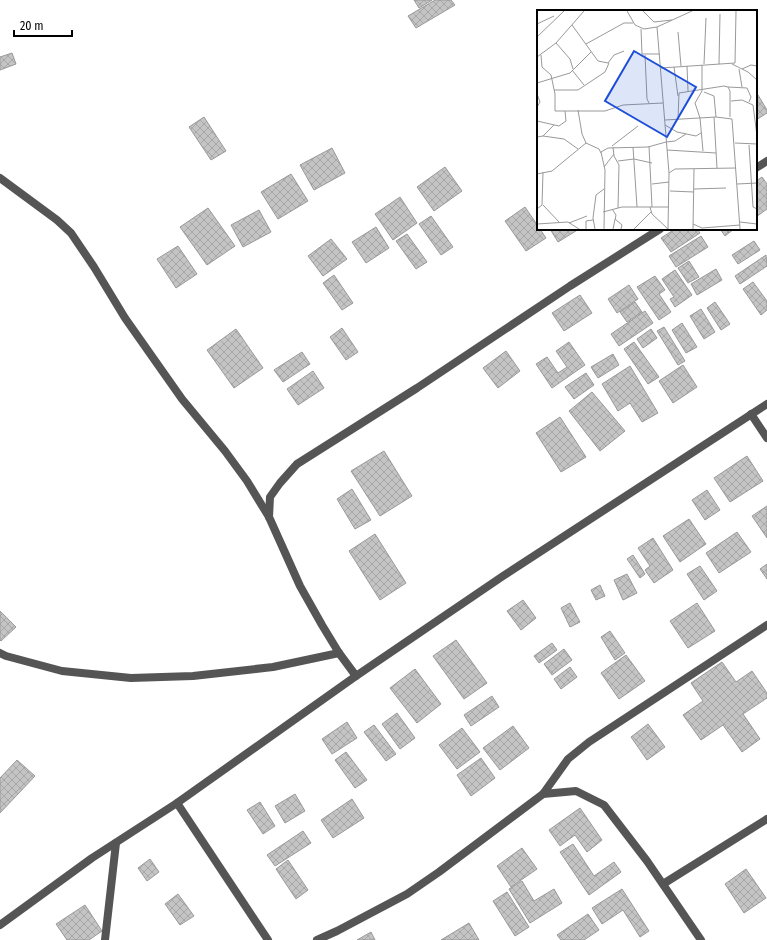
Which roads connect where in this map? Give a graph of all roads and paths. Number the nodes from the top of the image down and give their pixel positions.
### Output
1 (767, 161) edge
2 (757, 167) edge
3 (0, 178) edge
4 (658, 230) edge
5 (767, 404) edge
6 (751, 414) junction
7 (767, 438) edge
8 (269, 517) junction
9 (767, 624) edge
10 (0, 653) edge
11 (339, 653) junction
12 (356, 676) junction
13 (543, 794) junction
14 (177, 803) junction
15 (767, 819) edge
16 (116, 843) junction
17 (663, 884) junction
18 (0, 925) edge
19 (105, 940) edge
20 (268, 940) edge
21 (317, 940) edge
22 (702, 940) edge

1 - 2 street
3 - 8 street
4 - 8 street
5 - 6 street
6 - 7 street
6 - 12 street
8 - 11 street
9 - 13 street
10 - 11 street
11 - 12 street
12 - 14 street
13 - 17 street
13 - 21 street
14 - 16 street
14 - 20 street
15 - 17 street
16 - 18 street
16 - 19 street
17 - 22 street

